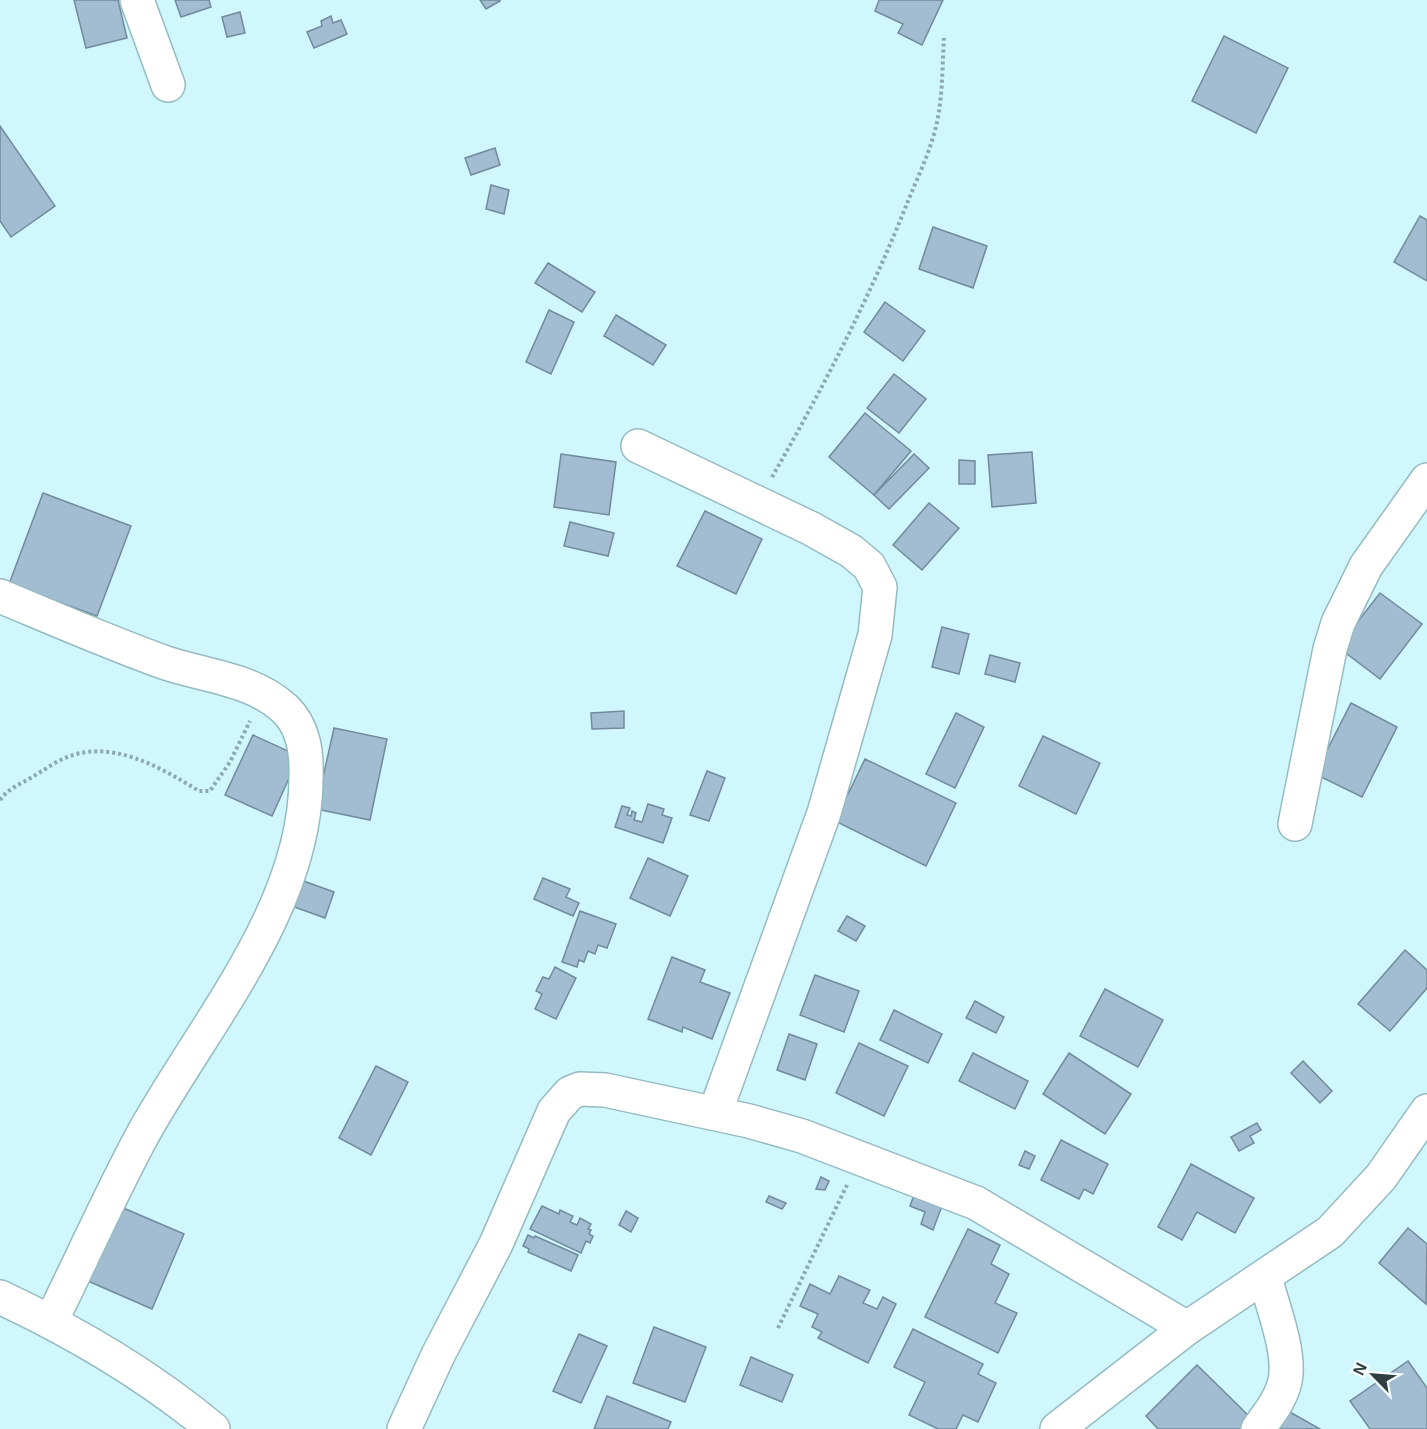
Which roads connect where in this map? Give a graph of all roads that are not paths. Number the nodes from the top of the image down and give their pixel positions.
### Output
1 (136, 0) edge
2 (168, 85) dead end
3 (638, 446) dead end
4 (1427, 480) edge
5 (0, 596) edge
6 (1295, 824) dead end
7 (1427, 1111) edge
8 (716, 1113) junction
9 (1264, 1277) junction
10 (0, 1298) edge
11 (51, 1321) junction
12 (1187, 1328) junction
13 (213, 1429) edge
14 (404, 1429) edge
15 (1057, 1429) edge
16 (1258, 1429) edge

1 - 2 street
3 - 8 street
4 - 6 street
5 - 11 street
7 - 9 street
8 - 12 street
8 - 14 street
9 - 12 street
9 - 16 street
10 - 11 street
11 - 13 street
12 - 15 street

